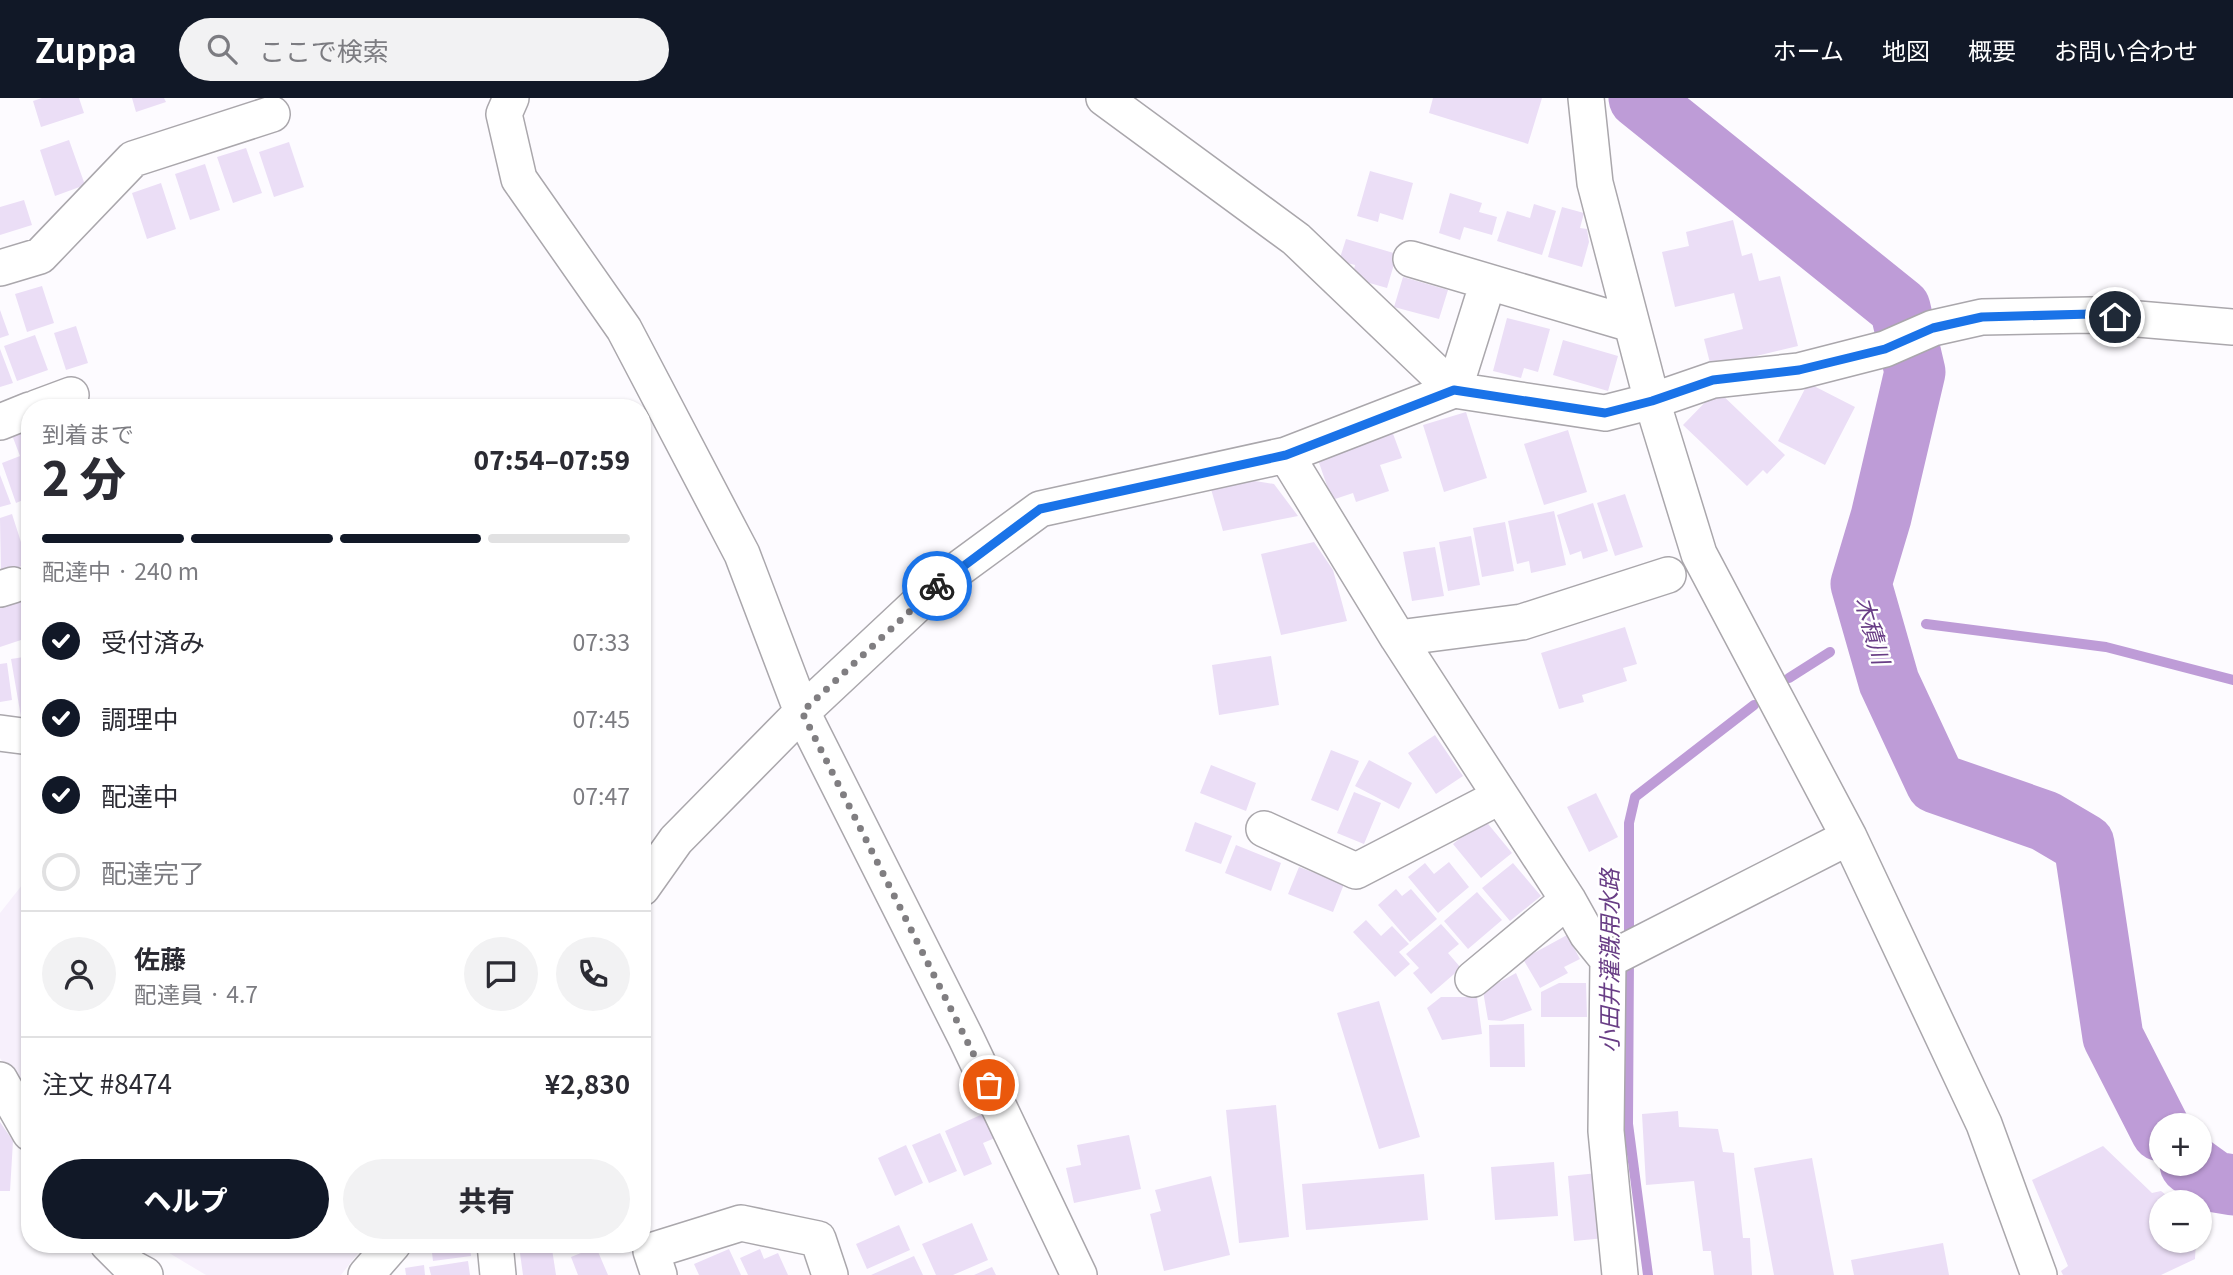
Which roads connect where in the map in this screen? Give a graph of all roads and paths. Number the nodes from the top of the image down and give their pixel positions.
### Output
1 (512, 98) edge
2 (1104, 98) edge
3 (1586, 98) edge
4 (272, 114) dead end
5 (1410, 259) dead end
6 (0, 268) edge
7 (1488, 282) junction
8 (1631, 324) junction
9 (2233, 327) edge
10 (1454, 390) junction
11 (71, 395) dead end
12 (60, 399) edge
13 (1652, 401) junction
14 (21, 414) edge
15 (0, 422) edge
16 (1286, 455) junction
17 (1668, 575) dead end
18 (1398, 638) junction
19 (802, 712) junction
20 (0, 733) edge
21 (21, 736) edge
22 (1499, 797) junction
23 (1264, 829) dead end
24 (1849, 837) junction
25 (651, 875) edge
26 (1567, 900) junction
27 (1621, 954) junction
28 (1473, 979) dead end
29 (0, 1080) edge
30 (21, 1117) edge
31 (117, 1253) edge
32 (385, 1253) edge
33 (496, 1253) edge
34 (145, 1275) edge
35 (366, 1275) edge
36 (498, 1275) edge
37 (659, 1275) edge
38 (830, 1275) edge
39 (1079, 1275) edge
40 (1620, 1275) edge
41 (2039, 1275) edge

1 - 19 street
2 - 10 street
3 - 8 street
4 - 6 street
5 - 7 street
7 - 8 street
7 - 10 street
8 - 13 street
9 - 13 street
10 - 13 street
10 - 16 street
11 - 12 street
13 - 24 street
14 - 15 street
16 - 18 street
16 - 19 street
17 - 18 street
18 - 22 street
19 - 25 street
19 - 39 street
20 - 21 street
22 - 23 street
22 - 26 street
24 - 27 street
24 - 41 street
26 - 27 street
26 - 28 street
27 - 40 street
29 - 30 street
31 - 34 street
32 - 35 street
33 - 36 street
37 - 38 street

